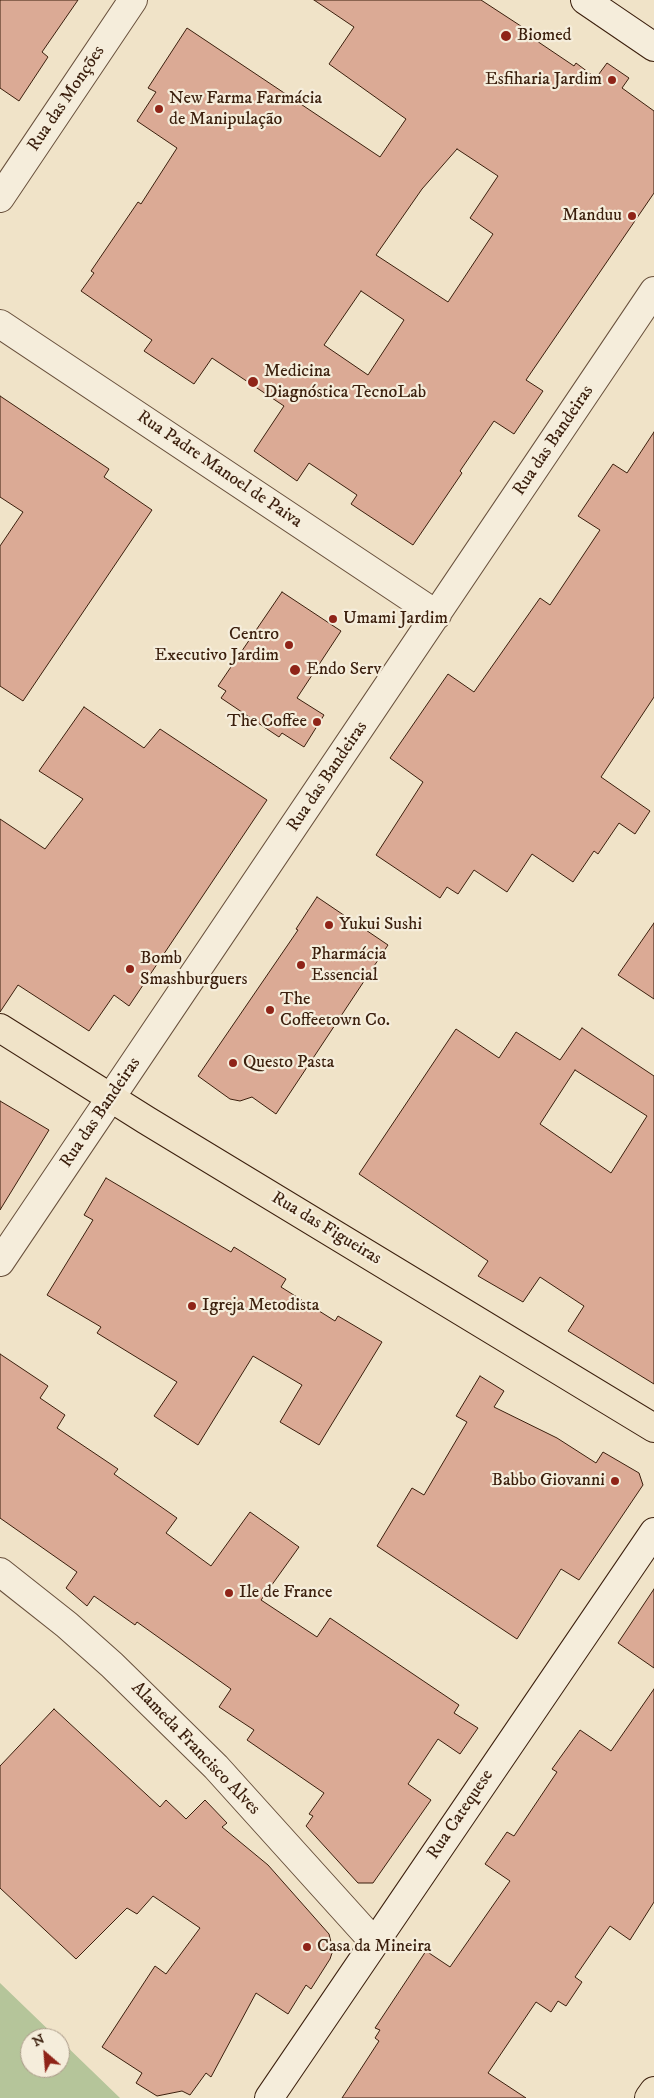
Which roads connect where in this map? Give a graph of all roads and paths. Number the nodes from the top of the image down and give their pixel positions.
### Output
1 (133, 0) edge
2 (584, 0) edge
3 (654, 47) edge
4 (0, 198) edge
5 (654, 291) edge
6 (0, 324) edge
7 (437, 615) junction
8 (0, 1028) edge
9 (110, 1098) junction
10 (0, 1262) edge
11 (654, 1428) edge
12 (654, 1532) edge
13 (0, 1572) edge
14 (374, 1942) junction
15 (654, 2091) edge
16 (269, 2098) edge
17 (649, 2098) edge

1 - 4 street, Rua das Monções
2 - 3 street
5 - 7 street, Rua das Bandeiras
6 - 7 street, Rua Padre Manoel de Paiva
7 - 9 street, Rua das Bandeiras
8 - 9 main road, Rua das Figueiras
9 - 10 street, Rua das Bandeiras
9 - 11 main road, Rua das Figueiras
12 - 14 street, Rua Catequese
13 - 14 street, Alameda Francisco Alves
14 - 16 street, Rua Catequese
15 - 17 main road

